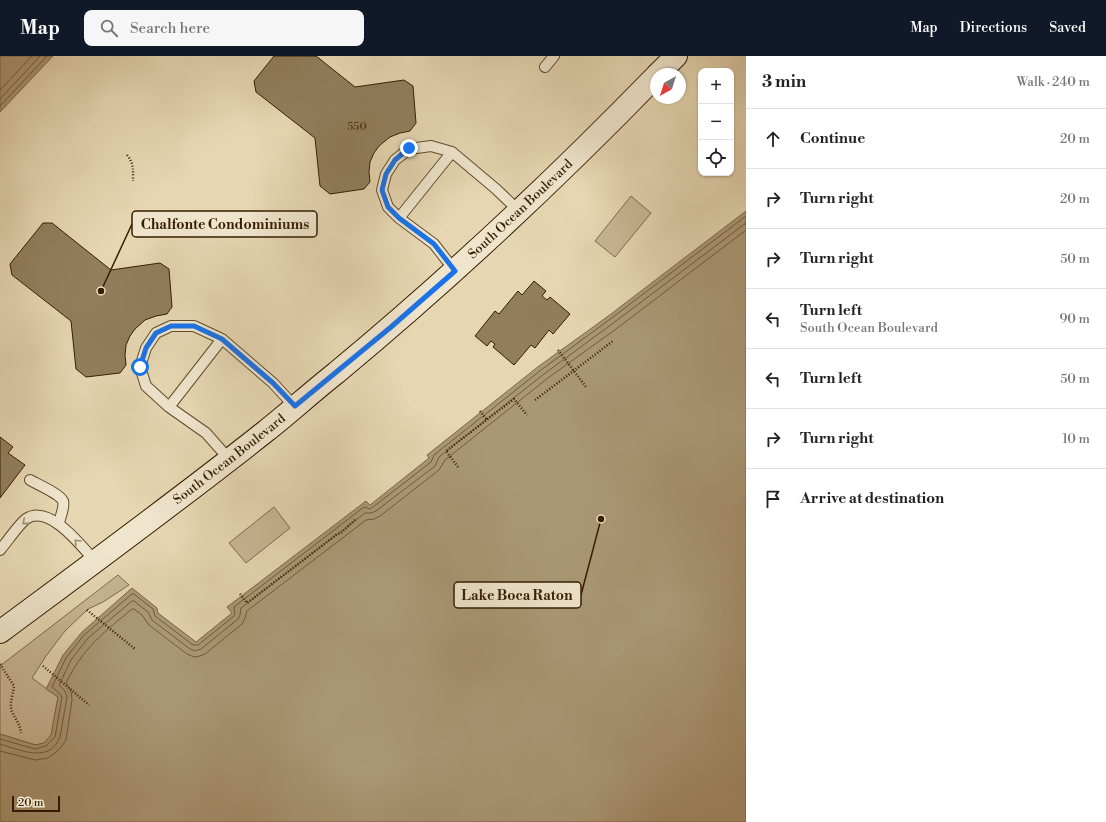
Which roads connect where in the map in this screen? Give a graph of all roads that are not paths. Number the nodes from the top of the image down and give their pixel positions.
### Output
1 (554, 56) edge
2 (675, 56) edge
3 (545, 67) dead end
4 (664, 68) edge
5 (650, 82) edge
6 (452, 152) junction
7 (519, 211) junction
8 (399, 218) junction
9 (455, 271) junction
10 (222, 339) junction
11 (295, 406) junction
12 (169, 407) junction
13 (229, 459) junction
14 (30, 480) dead end
15 (59, 523) junction
16 (0, 550) edge
17 (95, 561) junction
18 (2, 626) edge

1 - 3 lane
2 - 4 main road
5 - 7 main road, South Ocean Boulevard
6 - 7 lane
6 - 8 lane
6 - 8 lane
7 - 9 main road, South Ocean Boulevard
8 - 9 lane
9 - 11 main road, South Ocean Boulevard
10 - 11 lane
10 - 12 lane
10 - 12 lane
11 - 13 main road, South Ocean Boulevard
12 - 13 lane
13 - 17 main road, South Ocean Boulevard
14 - 15 lane
15 -> 16 lane
17 -> 15 lane
17 - 18 main road, South Ocean Boulevard

